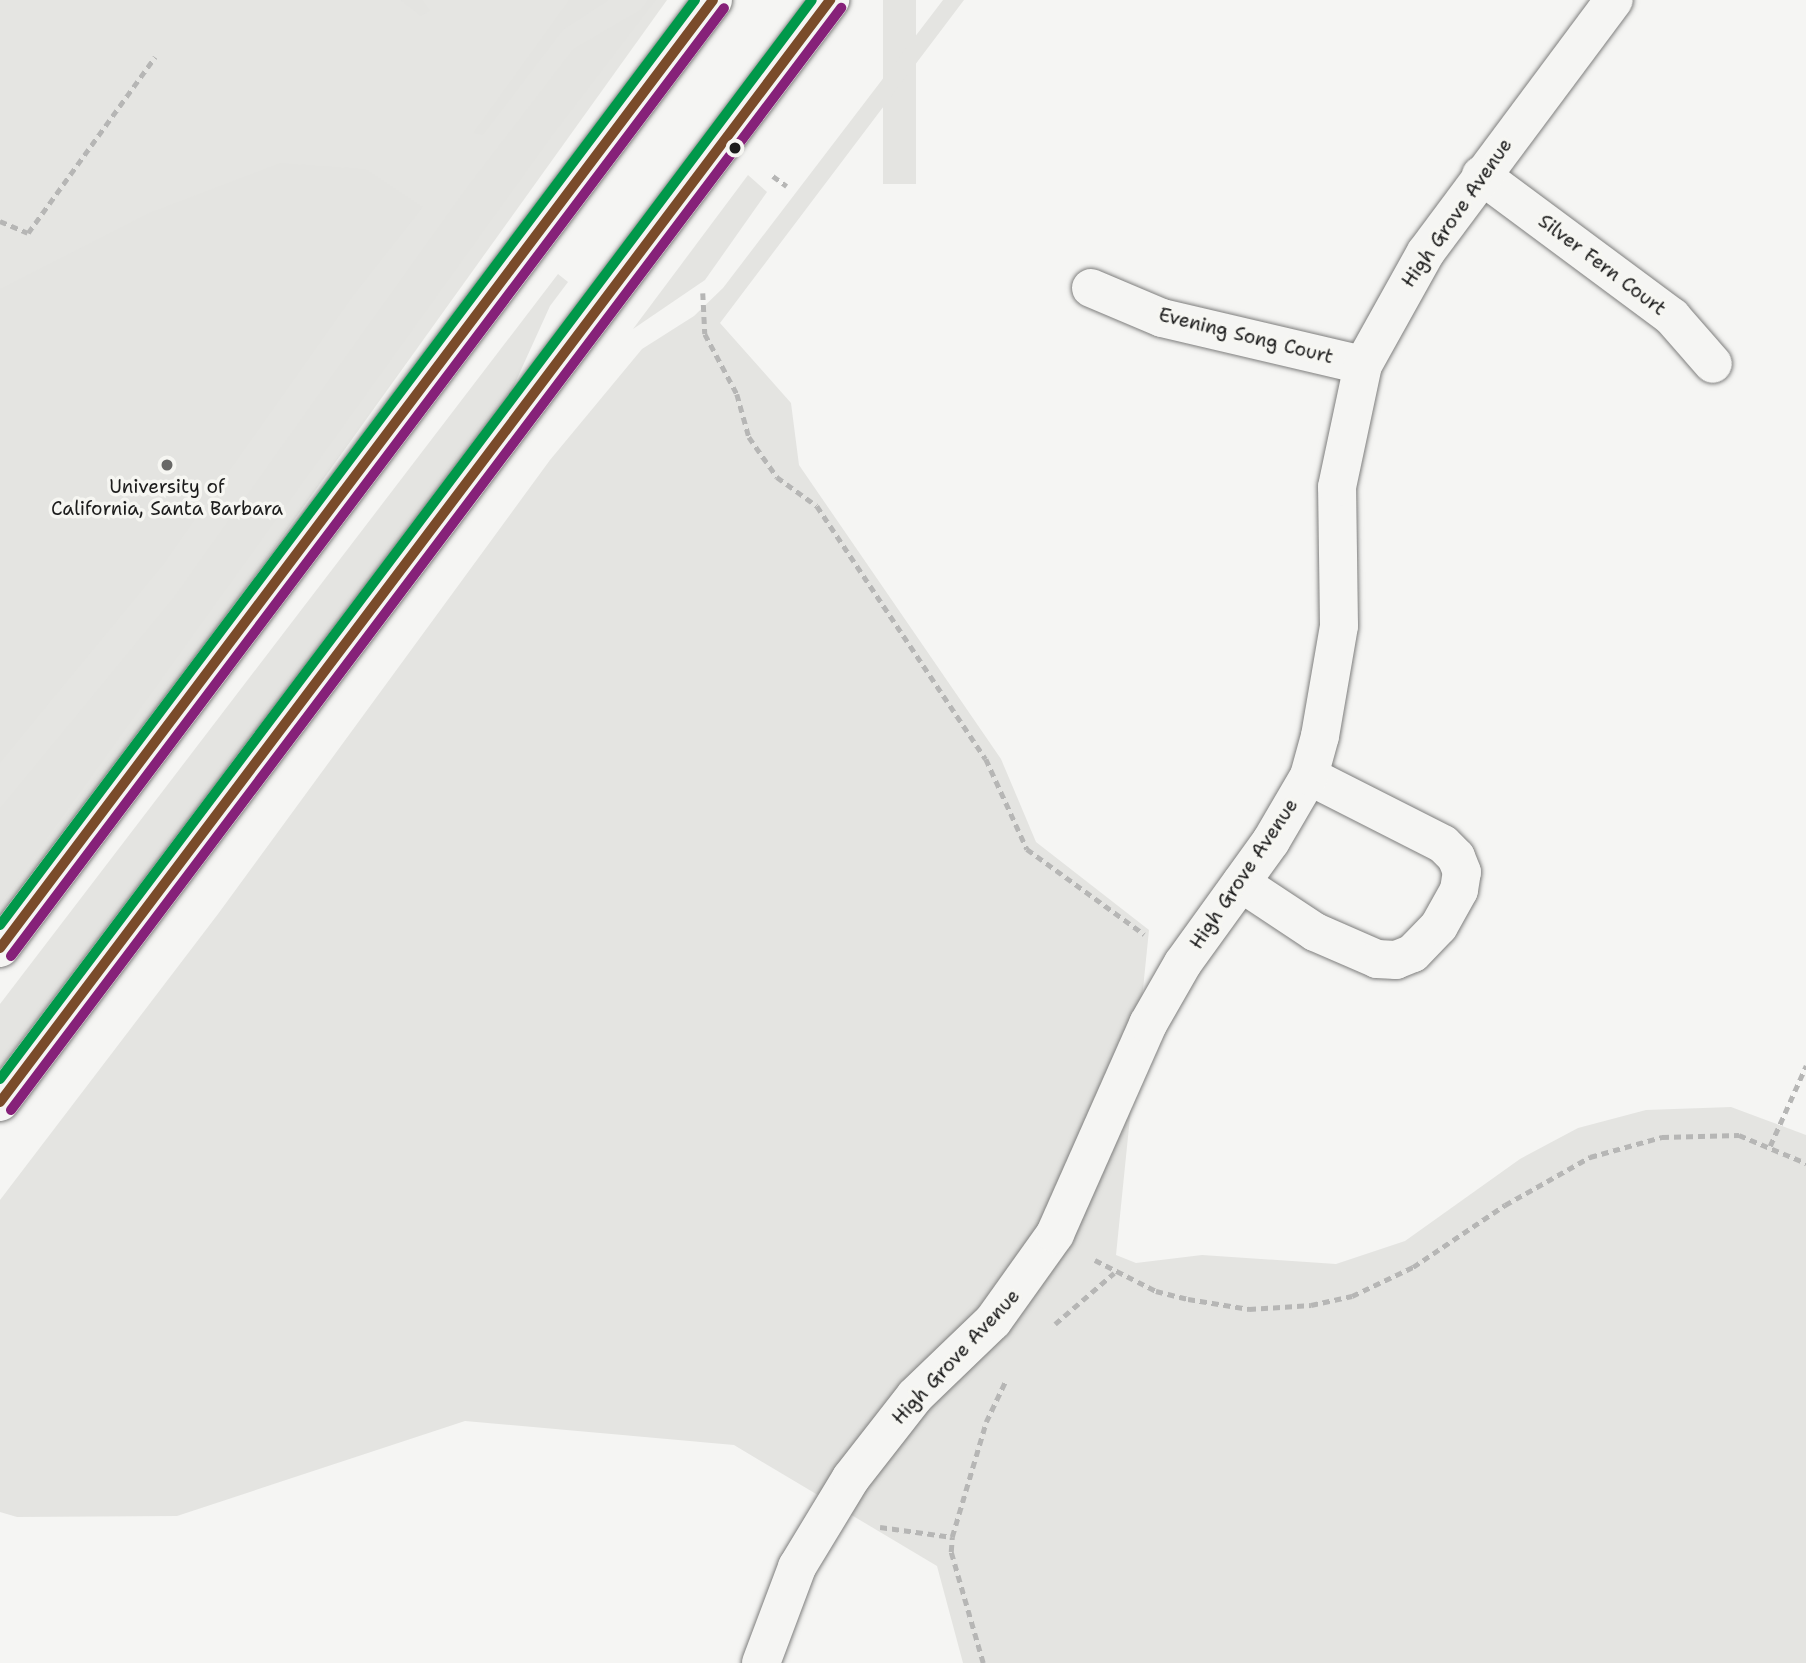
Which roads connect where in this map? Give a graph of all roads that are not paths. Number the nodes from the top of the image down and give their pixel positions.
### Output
1 (713, 0) edge
2 (830, 0) edge
3 (1614, 0) edge
4 (1481, 175) junction
5 (1091, 288) dead end
6 (1713, 364) dead end
7 (1363, 365) junction
8 (1309, 776) junction
9 (1241, 883) junction
10 (0, 948) edge
11 (0, 1102) edge
12 (761, 1663) edge

1 - 10 street
2 - 11 street
3 - 4 street, High Grove Avenue
4 - 6 street, Silver Fern Court
4 - 7 street, High Grove Avenue
5 - 7 street, Evening Song Court
7 - 8 street, High Grove Avenue
8 - 9 street, High Grove Avenue
8 - 9 street
9 - 12 street, High Grove Avenue

